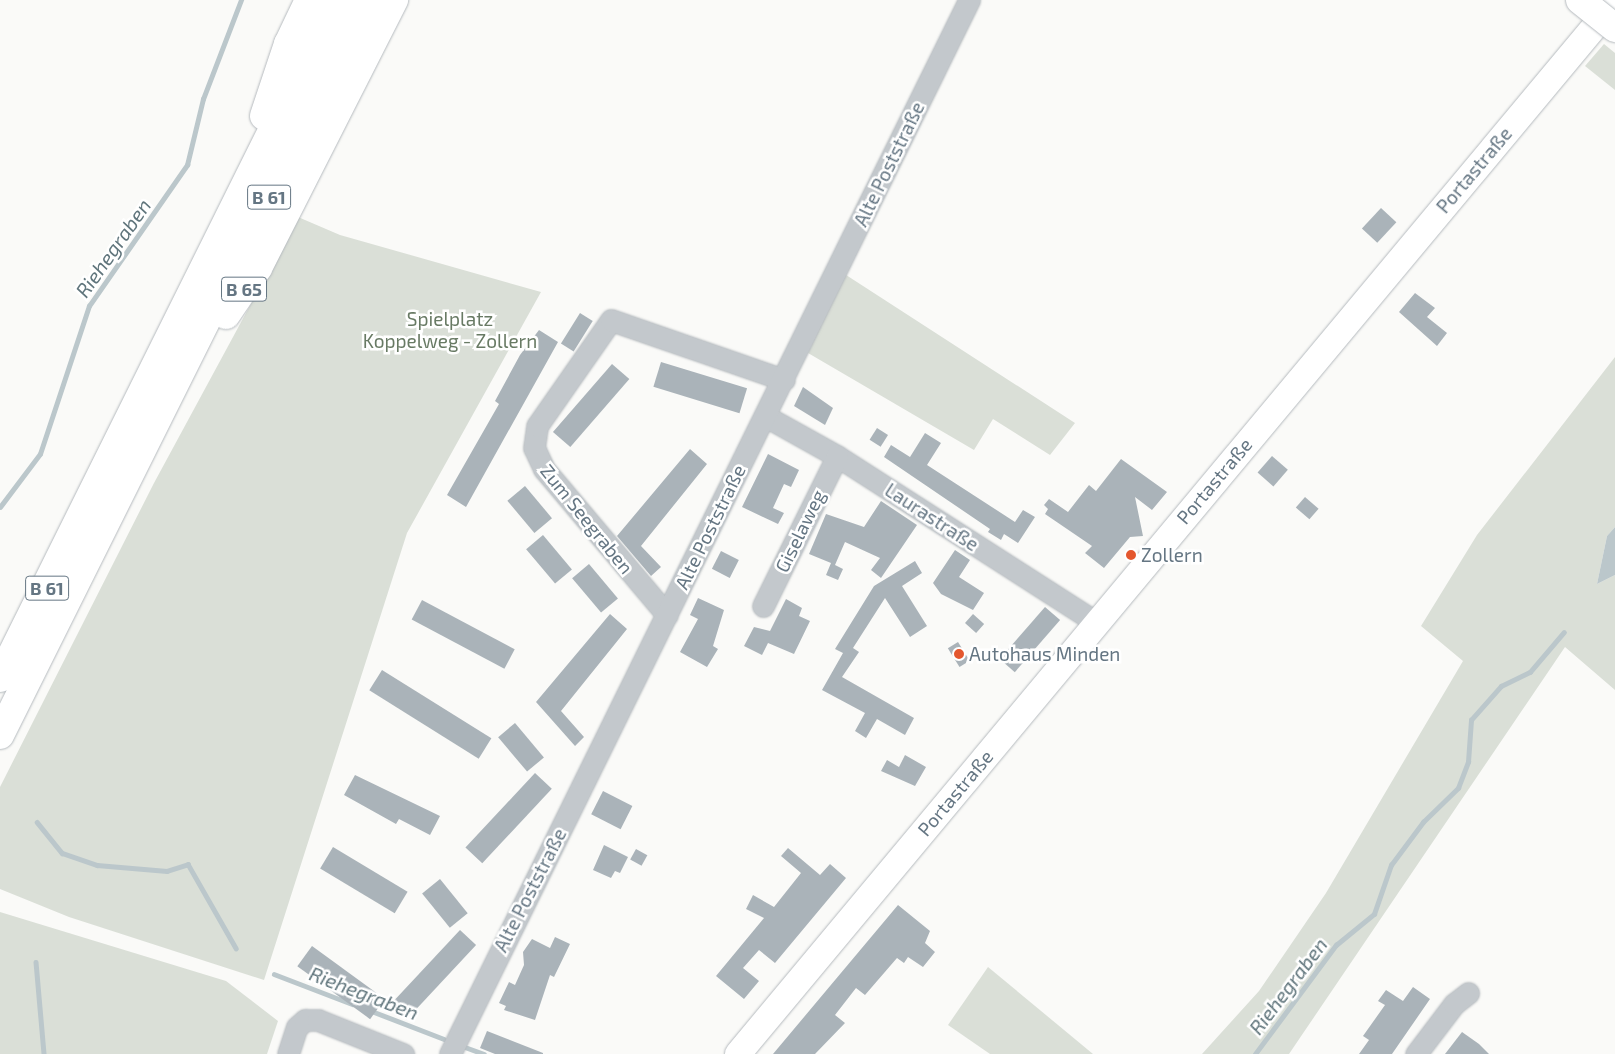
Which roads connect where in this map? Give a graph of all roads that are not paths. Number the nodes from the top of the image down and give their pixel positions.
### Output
1 (309, 0) edge
2 (338, 0) edge
3 (366, 0) edge
4 (394, 0) edge
5 (969, 0) edge
6 (1580, 0) edge
7 (1615, 2) edge
8 (1615, 28) edge
9 (233, 210) junction
10 (784, 380) junction
11 (171, 394) junction
12 (765, 416) junction
13 (836, 456) junction
14 (763, 606) dead end
15 (667, 615) junction
16 (1096, 622) junction
17 (0, 678) edge
18 (0, 735) edge
19 (1468, 993) dead end
20 (288, 1054) edge
21 (404, 1054) edge
22 (450, 1054) edge
23 (738, 1054) edge
24 (1416, 1054) edge

1 - 9 highway
2 - 9 highway, B 61
3 - 11 highway, B 61
4 - 11 highway, B 65
5 - 10 street, Alte Poststraße
6 - 8 highway, bridge
7 - 16 main road, Portastraße
9 - 17 highway, B 61
10 - 12 street, Alte Poststraße
10 - 15 street, Zum Seegraben
11 - 18 highway, B 61
12 - 13 street, Laurastraße
12 - 15 street, Alte Poststraße
13 - 14 street, Giselaweg
13 - 16 street, Laurastraße
15 - 22 street, Alte Poststraße
16 - 23 main road, Portastraße
19 - 24 street
20 - 21 street

